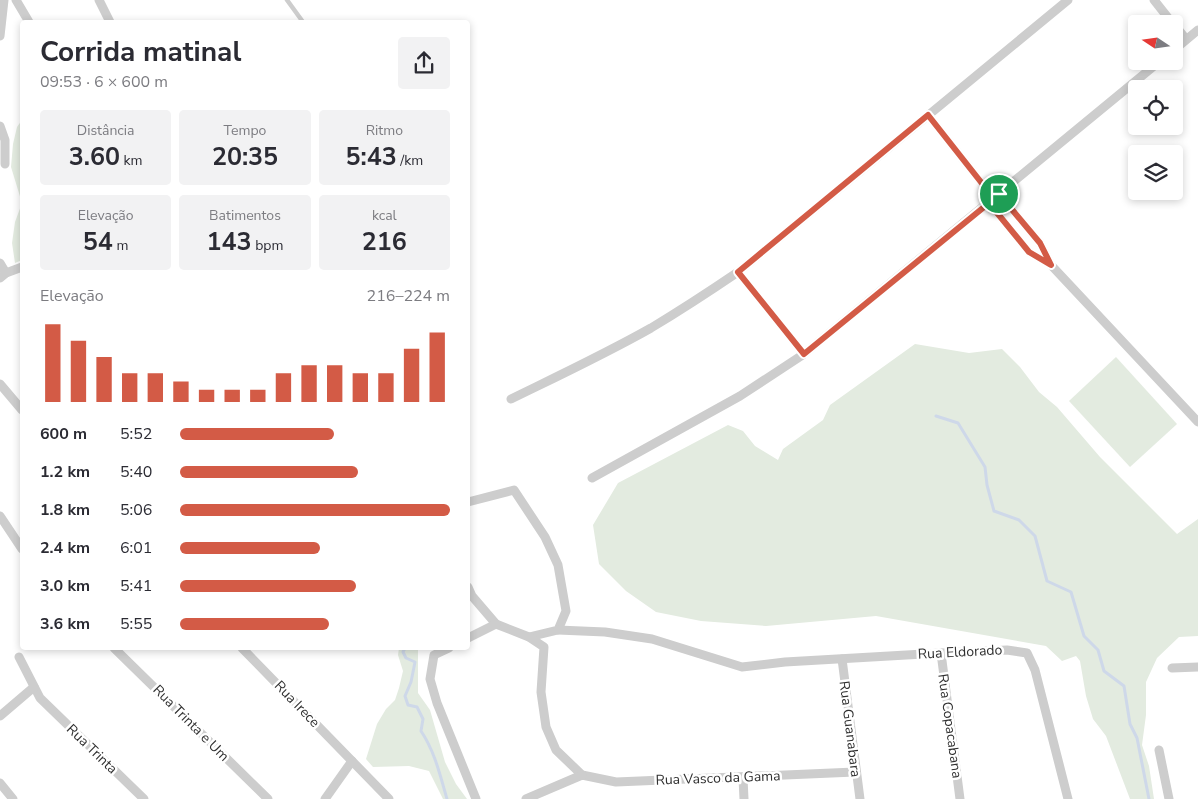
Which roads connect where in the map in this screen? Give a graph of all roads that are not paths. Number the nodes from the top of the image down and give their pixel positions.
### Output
1 (4, 0) edge
2 (16, 0) edge
3 (99, 0) edge
4 (287, 0) edge
5 (1068, 0) edge
6 (1154, 0) edge
7 (1166, 15) edge
8 (28, 20) edge
9 (109, 20) edge
10 (302, 20) edge
11 (1198, 30) edge
12 (0, 36) edge
13 (1183, 36) edge
14 (1186, 40) junction
15 (1183, 42) edge
16 (1149, 70) edge
17 (928, 115) junction
18 (0, 126) edge
19 (5, 164) dead end
20 (988, 191) junction
21 (999, 194) junction
22 (989, 203) junction
23 (0, 263) edge
24 (1051, 265) junction
25 (20, 268) edge
26 (738, 272) junction
27 (3, 276) edge
28 (804, 354) junction
29 (0, 384) edge
30 (510, 399) dead end
31 (20, 408) edge
32 (1198, 422) edge
33 (592, 478) dead end
34 (470, 501) edge
35 (1, 518) edge
36 (20, 546) edge
37 (470, 591) edge
38 (496, 624) junction
39 (558, 630) junction
40 (470, 637) edge
41 (530, 637) junction
42 (116, 650) edge
43 (245, 650) edge
44 (445, 650) edge
45 (941, 653) junction
46 (19, 657) dead end
47 (842, 659) junction
48 (1198, 667) edge
49 (1172, 668) dead end
50 (34, 687) junction
51 (0, 716) edge
52 (1159, 750) dead end
53 (352, 761) junction
54 (855, 772) junction
55 (582, 775) junction
56 (743, 778) junction
57 (0, 783) edge
58 (13, 799) edge
59 (144, 799) edge
60 (268, 799) edge
61 (325, 799) edge
62 (389, 799) edge
63 (476, 799) edge
64 (526, 799) edge
65 (744, 799) edge
66 (860, 799) edge
67 (960, 799) edge
68 (1068, 799) edge
69 (1169, 799) edge

1 - 12 street
2 - 8 street
3 - 9 street
4 - 10 lane
5 - 17 street
6 - 7 street
11 - 14 street
13 - 14 street
14 - 15 street
16 - 21 street
17 - 20 street
17 - 26 street
18 - 19 street
20 - 21 street
20 - 22 street
21 - 22 street
21 - 24 street
22 - 24 street
22 - 28 street
23 - 27 street
24 - 32 street
25 - 27 street
26 - 28 street
26 - 30 street
28 - 33 street
29 - 31 street
34 - 39 street
35 - 36 street
37 - 38 street
38 - 40 street
38 - 41 street
39 - 41 street
39 - 47 street, Rua Eldorado
41 - 55 street
42 - 60 street, Rua Trinta e Um
43 - 53 street, Rua Irece
44 - 63 street
45 - 47 street, Rua Eldorado
45 - 67 street, Rua Copacabana
45 - 68 street, Rua Eldorado
46 - 50 street, Rua Trinta
47 - 54 street, Rua Guanabara
48 - 49 street
50 - 51 street
50 - 59 street, Rua Trinta
52 - 69 street
53 - 61 street
53 - 62 street, Rua Irece
54 - 56 street, Rua Vasco da Gama
54 - 66 street, Rua Guanabara
55 - 56 street, Rua Vasco da Gama
55 - 64 street
56 - 65 street
57 - 58 street

